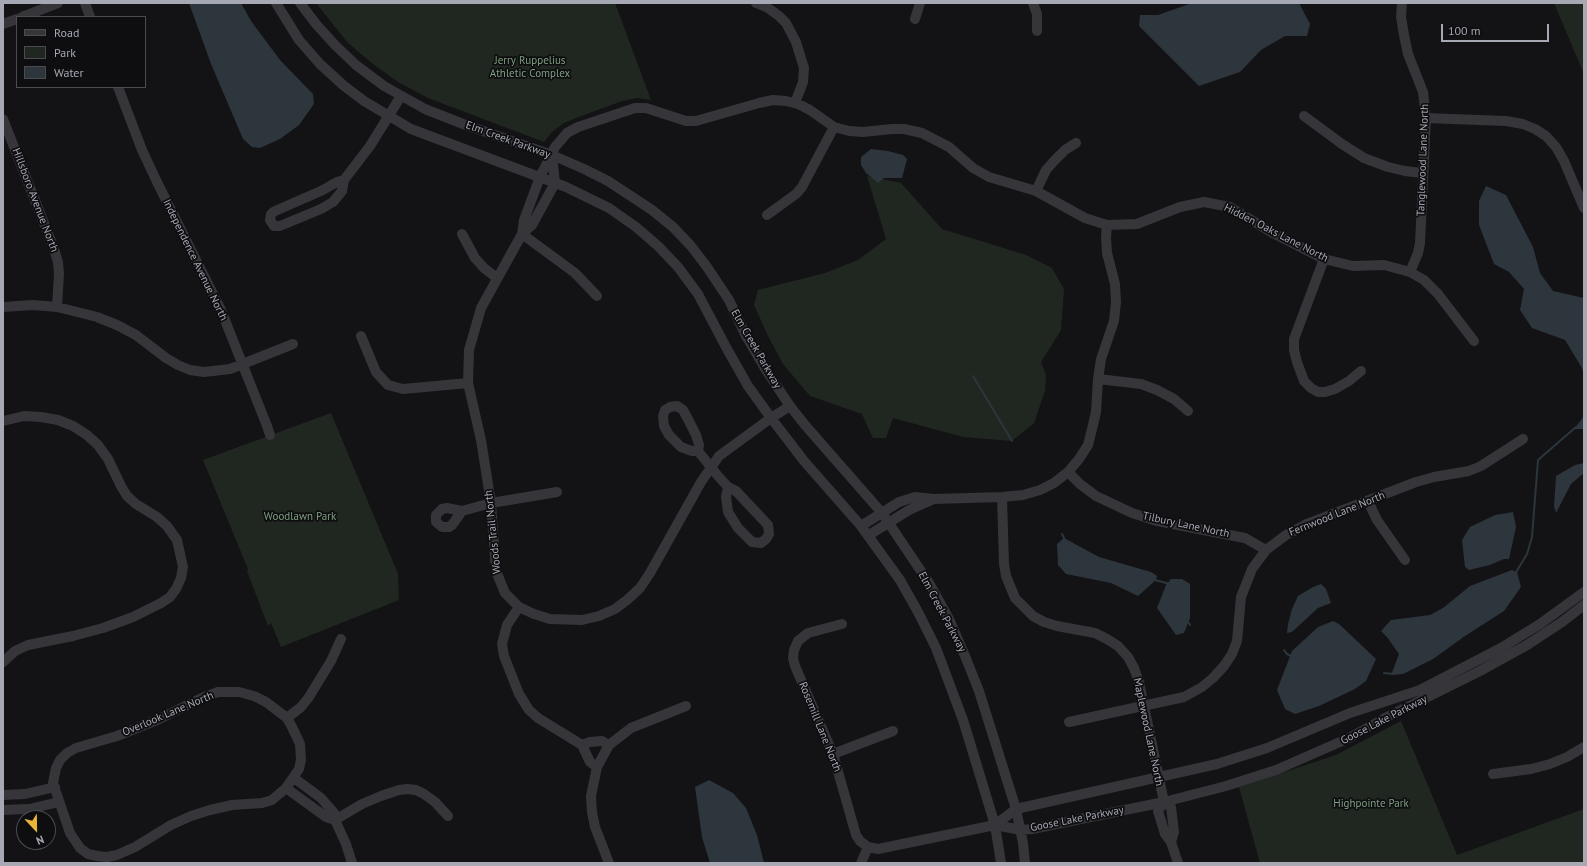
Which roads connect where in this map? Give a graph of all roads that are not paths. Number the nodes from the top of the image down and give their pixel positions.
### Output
1 (58, 3) edge
2 (84, 3) edge
3 (276, 3) edge
4 (300, 3) edge
5 (756, 3) edge
6 (920, 3) edge
7 (1034, 3) edge
8 (1402, 3) edge
9 (25, 16) edge
10 (90, 16) edge
11 (16, 19) edge
12 (915, 19) dead end
13 (3, 24) edge
14 (1037, 31) dead end
15 (118, 88) edge
16 (401, 96) junction
17 (795, 103) junction
18 (1304, 116) dead end
19 (388, 117) junction
20 (1426, 118) junction
21 (3, 119) edge
22 (834, 126) junction
23 (1076, 143) dead end
24 (552, 155) junction
25 (1422, 173) junction
26 (540, 177) junction
27 (344, 180) junction
28 (555, 183) junction
29 (1036, 191) junction
30 (1584, 208) edge
31 (767, 215) dead end
32 (1107, 225) junction
33 (462, 234) dead end
34 (522, 234) junction
35 (1324, 259) junction
36 (1410, 272) junction
37 (497, 278) junction
38 (598, 296) dead end
39 (3, 307) edge
40 (58, 307) junction
41 (361, 336) dead end
42 (1474, 341) dead end
43 (293, 344) dead end
44 (243, 364) junction
45 (1361, 371) dead end
46 (1098, 379) junction
47 (468, 383) junction
48 (790, 406) junction
49 (1188, 411) dead end
50 (770, 418) junction
51 (3, 420) edge
52 (270, 435) dead end
53 (1523, 439) dead end
54 (698, 451) junction
55 (711, 467) junction
56 (1068, 472) junction
57 (728, 487) junction
58 (556, 492) dead end
59 (1002, 498) junction
60 (934, 499) junction
61 (1368, 501) junction
62 (491, 503) junction
63 (462, 511) dead end
64 (882, 513) junction
65 (889, 522) junction
66 (861, 526) junction
67 (869, 535) junction
68 (1266, 550) junction
69 (1405, 560) dead end
70 (1584, 592) edge
71 (519, 606) junction
72 (1584, 606) edge
73 (842, 624) dead end
74 (341, 639) dead end
75 (3, 662) edge
76 (686, 706) dead end
77 (1144, 706) junction
78 (287, 718) junction
79 (1069, 722) dead end
80 (893, 732) dead end
81 (609, 744) junction
82 (582, 745) junction
83 (1584, 747) edge
84 (833, 754) junction
85 (597, 767) junction
86 (1494, 774) dead end
87 (294, 778) junction
88 (1159, 778) junction
89 (54, 788) junction
90 (286, 788) junction
91 (3, 795) edge
92 (59, 802) junction
93 (1164, 802) junction
94 (1016, 809) junction
95 (3, 810) edge
96 (448, 816) dead end
97 (335, 820) junction
98 (995, 825) junction
99 (1021, 830) junction
100 (868, 847) junction
101 (352, 863) edge
102 (609, 863) edge
103 (861, 863) edge
104 (1001, 863) edge
105 (1025, 863) edge
106 (1178, 863) edge

1 - 9 street
2 - 10 street
3 - 19 street, Elm Creek Parkway
4 - 16 street, Elm Creek Parkway
5 - 17 street
6 - 12 street
7 - 14 street
8 - 20 street, Tanglewood Lane North
11 - 13 street
15 - 44 street, Independence Avenue North
16 - 19 street
16 - 24 street, Elm Creek Parkway
17 - 22 street, Hidden Oaks Lane North
17 - 24 street, Hidden Oaks Lane North
18 - 25 street
19 - 26 street, Elm Creek Parkway
19 - 27 street
20 - 25 street, Tanglewood Lane North
20 - 30 street
21 - 40 street, Hillsboro Avenue North
22 - 29 street, Hidden Oaks Lane North
22 - 31 street
23 - 29 street
24 - 26 street, Woods Trail North
24 - 28 street
24 - 48 street, Elm Creek Parkway
25 - 36 street, Tanglewood Lane North
26 - 28 street, Elm Creek Parkway
26 - 34 street, Woods Trail North
27 - 27 street
28 - 34 street, Woods Trail North
28 - 50 street, Elm Creek Parkway
29 - 32 street, Hidden Oaks Lane North
32 - 35 street, Hidden Oaks Lane North
32 - 46 street
33 - 37 street
34 - 37 street, Woods Trail North
34 - 38 street
35 - 36 street, Hidden Oaks Lane North
35 - 45 street
36 - 42 street, Hidden Oaks Lane North
37 - 47 street, Woods Trail North
39 - 40 street
40 - 44 street
41 - 47 street
43 - 44 street
44 - 52 street, Independence Avenue North
46 - 49 street
46 - 56 street
47 - 62 street, Woods Trail North
48 - 50 street, Woods Trail North
48 - 64 street, Elm Creek Parkway
50 - 55 street, Woods Trail North
50 - 66 street, Elm Creek Parkway
51 - 75 street
53 - 61 street, Fernwood Lane North
54 - 54 street
54 - 55 street
55 - 57 street
55 - 71 street, Woods Trail North
56 - 59 street
56 - 68 street, Tilbury Lane North
57 - 57 street
58 - 62 street
59 - 60 street
59 - 77 street, Maplewood Lane North
60 - 64 street
60 - 65 street
61 - 68 street, Fernwood Lane North
61 - 69 street
62 - 63 street
62 - 71 street, Woods Trail North
64 - 65 street, Elm Creek Parkway
64 - 66 street
65 - 67 street
65 - 94 street, Elm Creek Parkway
66 - 67 street, Elm Creek Parkway
67 - 98 street, Elm Creek Parkway
68 - 77 street, Fernwood Lane North
70 - 88 street, Goose Lake Parkway
71 - 82 street
72 - 93 street, Goose Lake Parkway
73 - 84 street, Rosemill Lane North
74 - 78 street
76 - 81 street
77 - 79 street, Fernwood Lane North
77 - 88 street, Maplewood Lane North
78 - 87 street, Overlook Lane North
78 - 89 street, Overlook Lane North
80 - 84 street
81 - 82 street
81 - 85 street
82 - 85 street
83 - 86 street
84 - 100 street, Rosemill Lane North
85 - 102 street
87 - 90 street
87 - 97 street
88 - 93 street, Maplewood Lane North
88 - 94 street, Goose Lake Parkway
89 - 91 street
89 - 92 street
90 - 92 street
90 - 97 street
92 - 95 street
93 - 99 street, Goose Lake Parkway
93 - 106 street, Maplewood Lane North
94 - 98 street, Goose Lake Parkway
94 - 99 street, Elm Creek Parkway
96 - 97 street
97 - 101 street
98 - 99 street, Goose Lake Parkway
98 - 100 street
98 - 104 street, Elm Creek Parkway
99 - 105 street, Elm Creek Parkway
100 - 103 street

